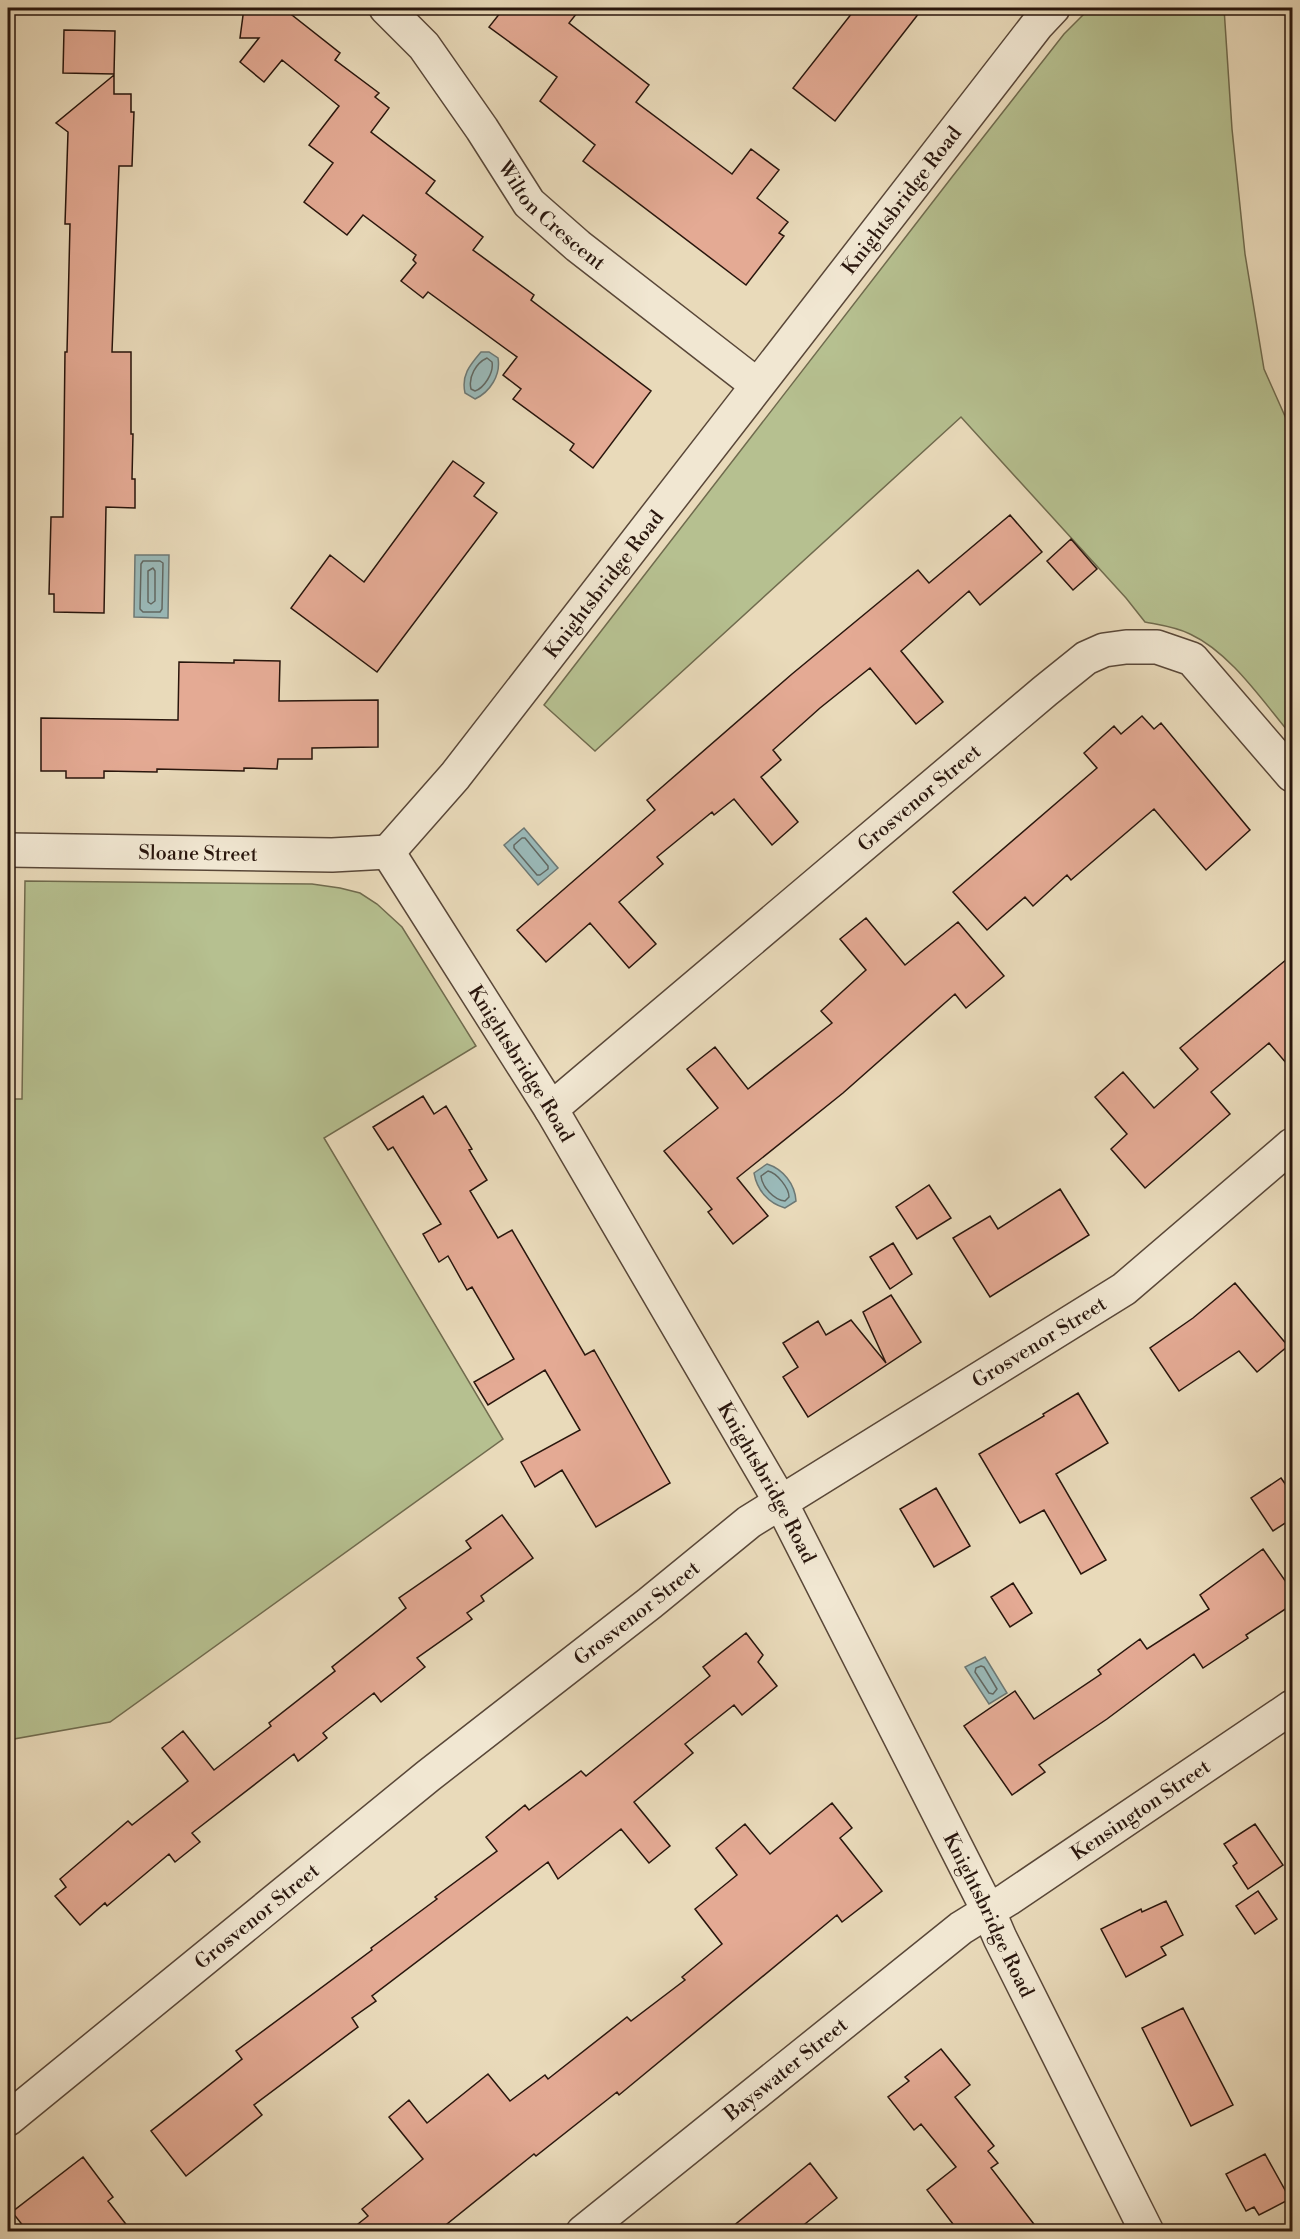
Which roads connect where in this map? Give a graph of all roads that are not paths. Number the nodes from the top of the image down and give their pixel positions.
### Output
1 (386, 8) edge
2 (1053, 8) edge
3 (757, 385) junction
4 (1293, 775) edge
5 (8, 850) edge
6 (388, 852) junction
7 (551, 1109) junction
8 (1293, 1145) edge
9 (780, 1501) junction
10 (1293, 1707) edge
11 (988, 1910) junction
12 (8, 2119) edge
13 (583, 2232) edge
14 (1147, 2232) edge

1 - 3 street, Wilton Crescent
2 - 3 street, Knightsbridge Road
3 - 6 street, Knightsbridge Road
4 - 7 street, Grosvenor Street
5 - 6 street, Sloane Street
6 - 7 street, Knightsbridge Road
7 - 9 street, Knightsbridge Road
8 - 9 street, Grosvenor Street
9 - 11 street, Knightsbridge Road
9 - 12 street, Grosvenor Street
10 - 11 street, Kensington Street
11 - 13 street, Bayswater Street
11 - 14 street, Knightsbridge Road

